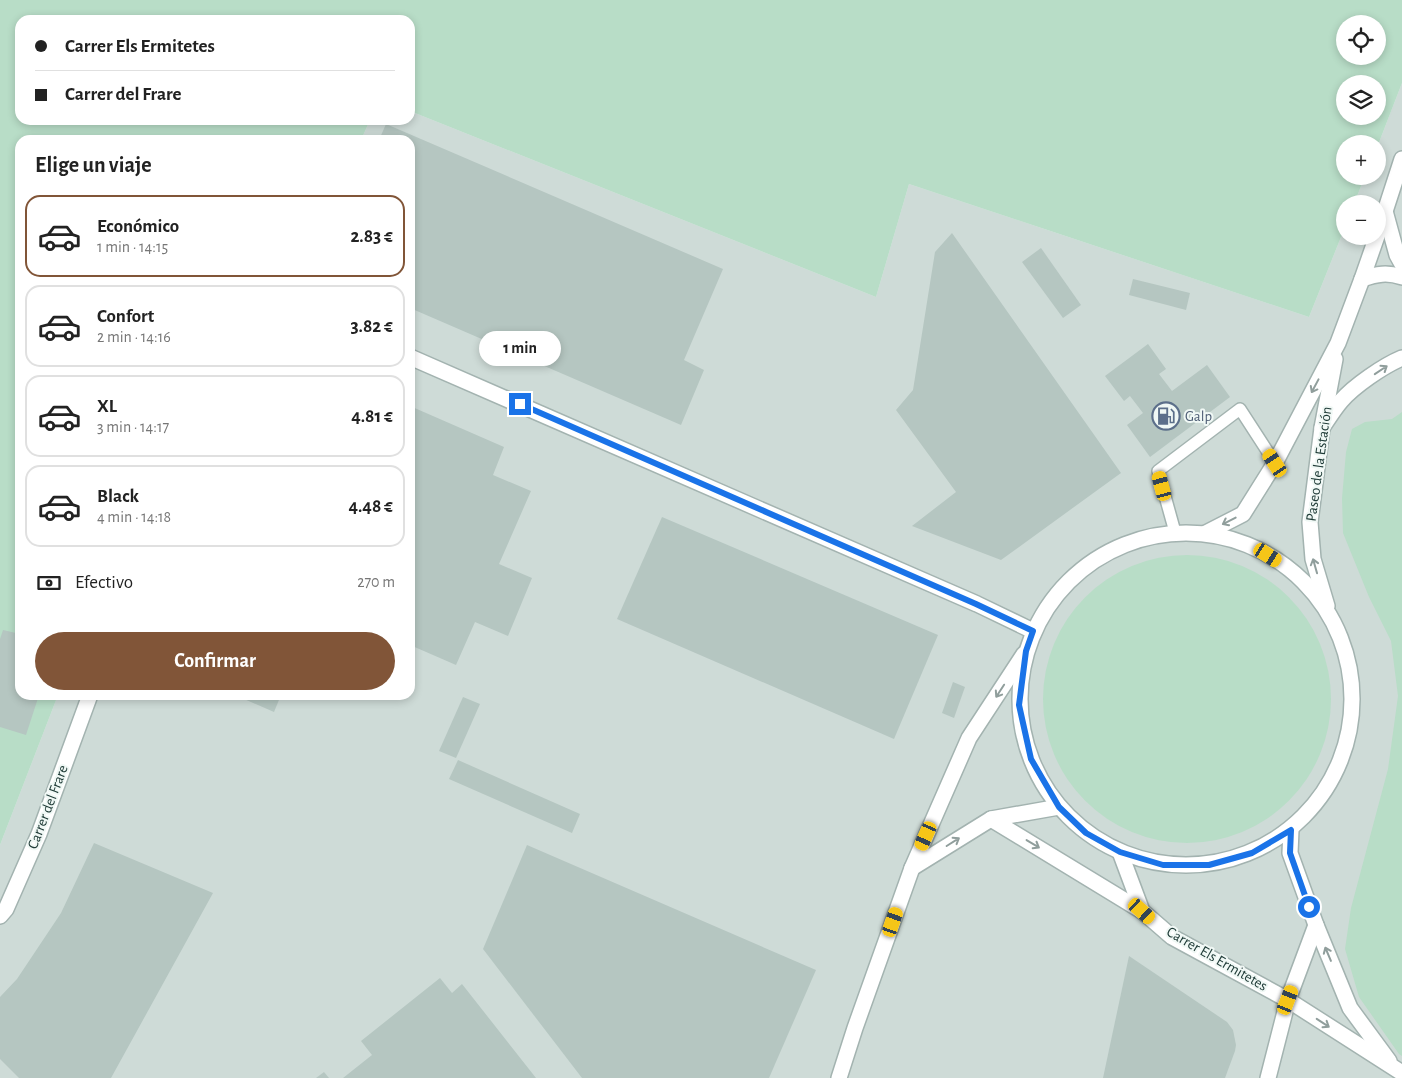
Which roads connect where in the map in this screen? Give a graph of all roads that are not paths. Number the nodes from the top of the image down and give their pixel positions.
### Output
1 (1402, 159) edge
2 (1386, 208) edge
3 (1386, 215) edge
4 (1374, 245) edge
5 (1402, 264) edge
6 (1402, 277) edge
7 (1362, 279) junction
8 (1338, 343) junction
9 (415, 358) edge
10 (1402, 358) edge
11 (1322, 428) junction
12 (1275, 463) junction
13 (1175, 532) junction
14 (1206, 533) junction
15 (1329, 612) junction
16 (1033, 631) junction
17 (1026, 651) junction
18 (88, 700) edge
19 (1059, 807) junction
20 (991, 818) junction
21 (1291, 830) junction
22 (1120, 852) junction
23 (912, 868) junction
24 (1142, 911) junction
25 (0, 916) edge
26 (1316, 925) junction
27 (1288, 1000) junction
28 (1399, 1072) edge
29 (839, 1078) edge
30 (1268, 1078) edge

1 - 2 street, Paseo de la Estación
3 - 5 street
4 - 7 street, Paseo de la Estación
6 - 7 street
7 - 8 street, Paseo de la Estación
8 - 11 street, Paseo de la Estación
8 -> 12 street, Paseo de la Estación
9 - 16 street
11 -> 10 street
15 -> 11 street, Paseo de la Estación
12 - 13 lane
12 -> 14 street, Paseo de la Estación
13 - 14 street
13 - 16 street
14 - 15 street
15 - 21 street
16 - 17 street
17 - 19 street
17 -> 23 street
18 - 25 street, Carrer del Frare
19 - 20 street
19 - 22 street
23 -> 20 street
20 -> 24 street
21 - 22 street
21 - 26 street, Carrer Els Ermitetes
22 - 24 street, Carrer Els Ermitetes
23 - 29 street
24 - 27 street, Carrer Els Ermitetes
26 - 27 street
28 -> 26 street, Carrer Els Ermitetes
27 -> 28 street, Carrer Els Ermitetes
27 - 30 street

